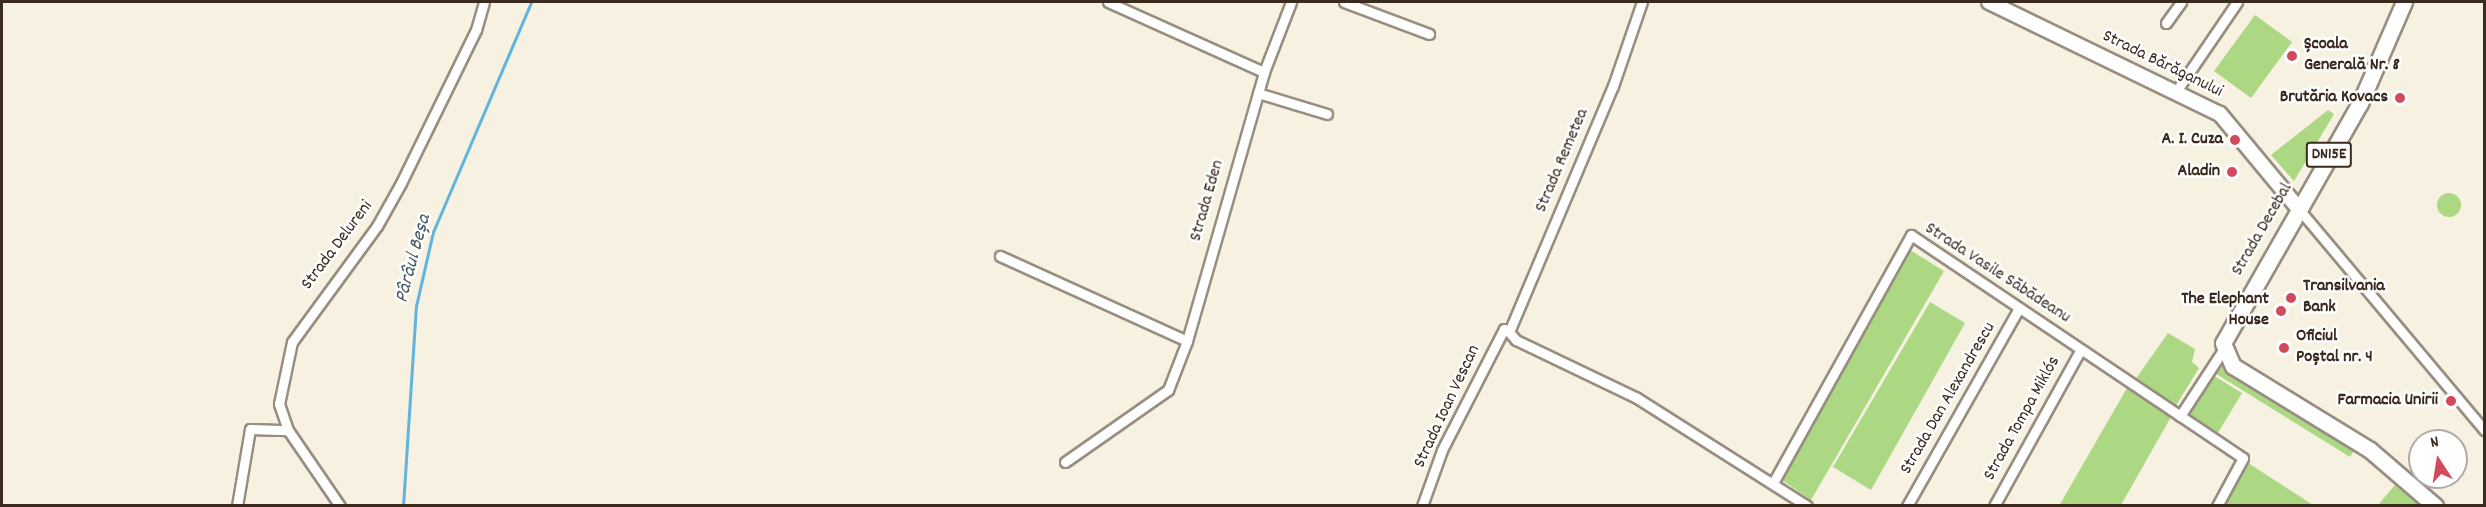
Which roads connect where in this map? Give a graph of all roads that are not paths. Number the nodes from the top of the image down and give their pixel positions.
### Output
1 (484, 2) edge
2 (1108, 2) edge
3 (1291, 2) edge
4 (1344, 2) edge
5 (1642, 2) edge
6 (1989, 2) edge
7 (2181, 2) edge
8 (2237, 2) edge
9 (2404, 2) edge
10 (2166, 22) dead end
11 (1430, 34) dead end
12 (1264, 72) junction
13 (2177, 90) junction
14 (1258, 93) junction
15 (1327, 114) dead end
16 (2298, 208) junction
17 (1000, 256) dead end
18 (2019, 308) junction
19 (1509, 332) junction
20 (1187, 341) junction
21 (2080, 349) junction
22 (2223, 350) junction
23 (2180, 416) junction
24 (2480, 419) edge
25 (288, 429) junction
26 (2484, 430) edge
27 (1065, 462) dead end
28 (1773, 483) junction
29 (237, 506) edge
30 (340, 506) edge
31 (1422, 506) edge
32 (1807, 506) edge
33 (1907, 506) edge
34 (1994, 506) edge
35 (2217, 506) edge
36 (2435, 506) edge

1 - 25 street, Strada Delureni
2 - 12 street
3 - 12 street, Strada Eden
4 - 11 street
5 - 19 street, Strada Remetea
6 - 13 street, Strada Bărăganului
7 - 10 street
8 - 13 street
9 - 16 main road, Strada Decebal / DN15E
12 - 14 street, Strada Eden
13 - 16 street, Strada Bărăganului
14 - 15 street
14 - 20 street, Strada Eden
16 - 22 main road, Strada Decebal / DN15E
16 - 24 street, Strada Bărăganului
17 - 20 street
18 - 21 street, Strada Vasile Săbădeanu
18 - 28 street, Strada Vasile Săbădeanu
18 - 33 street, Strada Dan Alexandrescu
19 - 28 street
19 - 31 street, Strada Ioan Vescan
20 - 27 street, Strada Eden
21 - 23 street, Strada Vasile Săbădeanu
21 - 34 street, Strada Tompa Miklós
22 - 23 street
22 - 36 main road
23 - 35 street, Strada Vasile Săbădeanu
24 - 26 street, Strada Bărăganului
25 - 29 street
25 - 30 street, Strada Delureni
28 - 32 street

